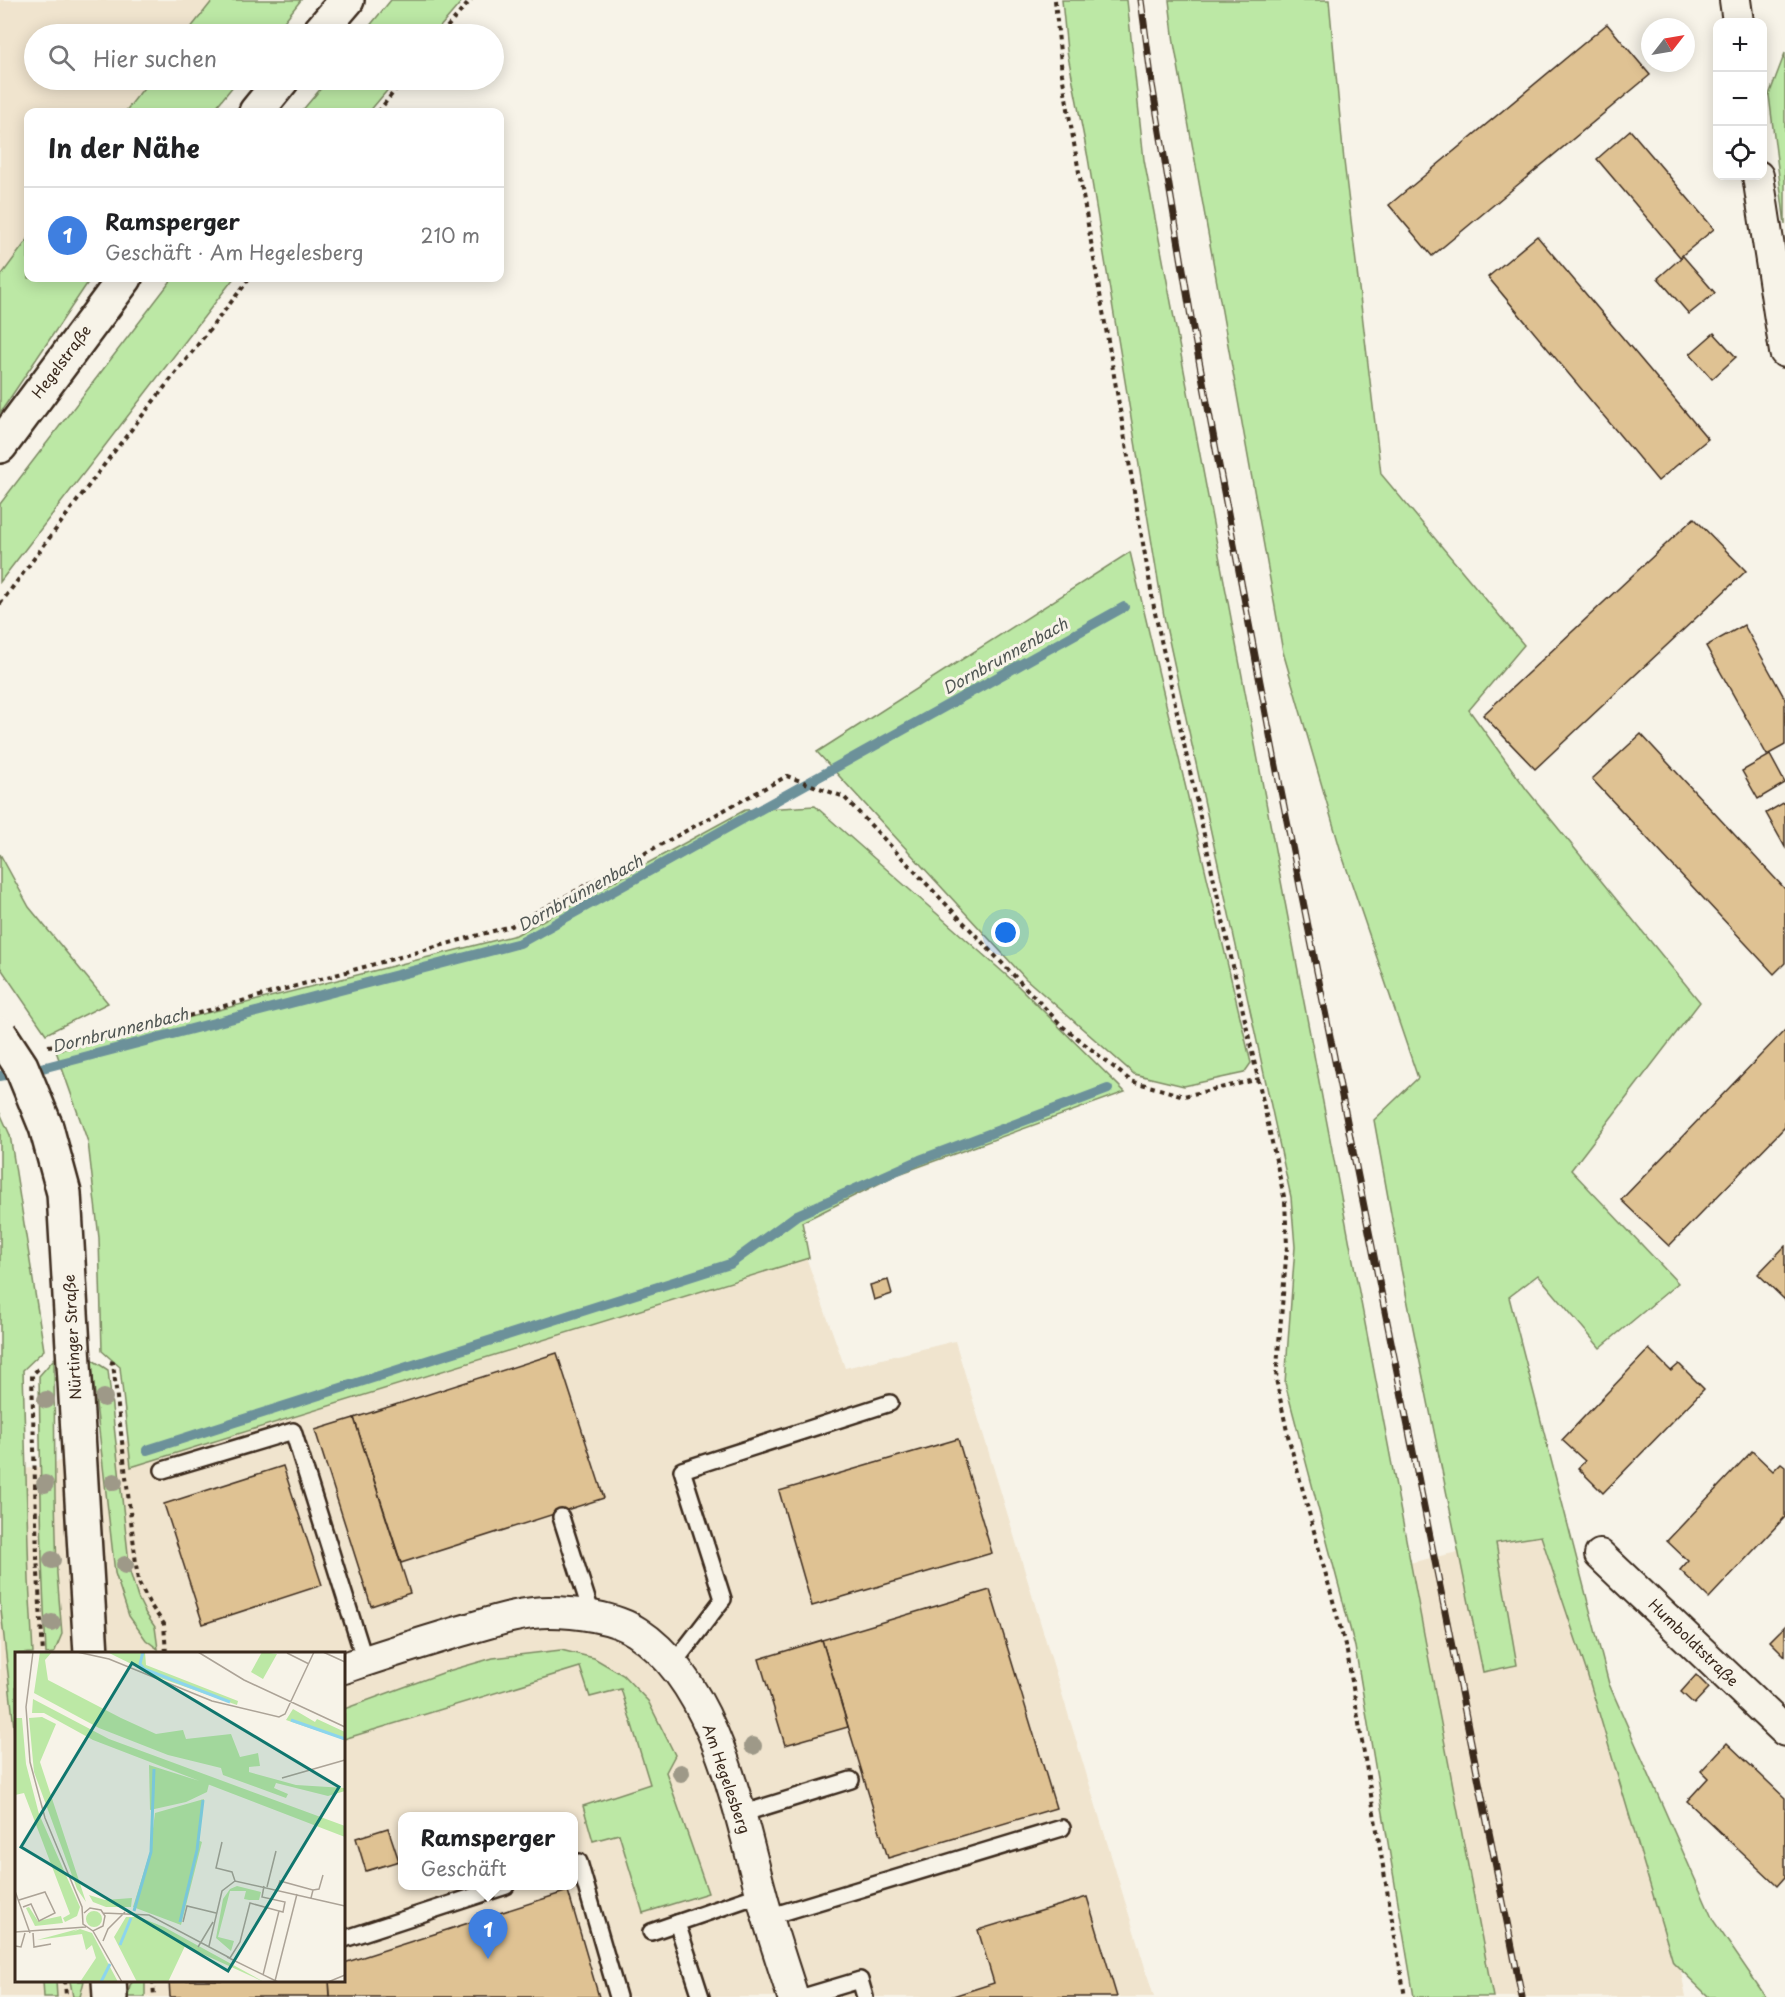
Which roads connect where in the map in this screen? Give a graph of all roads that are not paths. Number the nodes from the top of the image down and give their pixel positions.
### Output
1 (347, 0) edge
2 (1735, 0) edge
3 (1737, 18) edge
4 (327, 24) edge
5 (274, 90) edge
6 (259, 108) edge
7 (1759, 180) edge
8 (122, 282) edge
9 (1785, 352) edge
10 (0, 446) edge
11 (0, 1034) edge
12 (890, 1403) dead end
13 (163, 1470) dead end
14 (561, 1517) dead end
15 (1600, 1555) dead end
16 (592, 1615) junction
17 (91, 1652) edge
18 (674, 1663) junction
19 (354, 1665) edge
20 (1785, 1731) edge
21 (851, 1780) dead end
22 (741, 1814) junction
23 (1062, 1828) dead end
24 (578, 1862) edge
25 (494, 1890) edge
26 (765, 1905) junction
27 (676, 1923) junction
28 (651, 1932) dead end
29 (345, 1939) edge
30 (108, 1982) edge
31 (110, 1997) edge
32 (618, 1997) edge
33 (701, 1997) edge
34 (793, 1997) edge
35 (803, 1997) edge
36 (865, 1997) edge

1 - 4 main road
2 - 3 street
5 - 6 main road
7 - 9 street
8 - 10 main road, Hegelstraße
11 - 17 main road, Nürtinger Straße, bridge
12 - 18 lane
13 - 19 lane
14 - 16 lane
15 - 20 street, Humboldtstraße
16 - 18 street, Am Hegelesberg
16 - 19 street, Am Hegelesberg
18 - 22 street, Am Hegelesberg
21 - 22 lane
22 - 26 street, Am Hegelesberg
23 - 26 lane
24 - 32 lane
25 - 29 lane
26 - 27 lane
26 - 34 street, Am Hegelesberg
27 - 28 lane
27 - 33 lane
30 - 31 main road
35 - 36 lane

